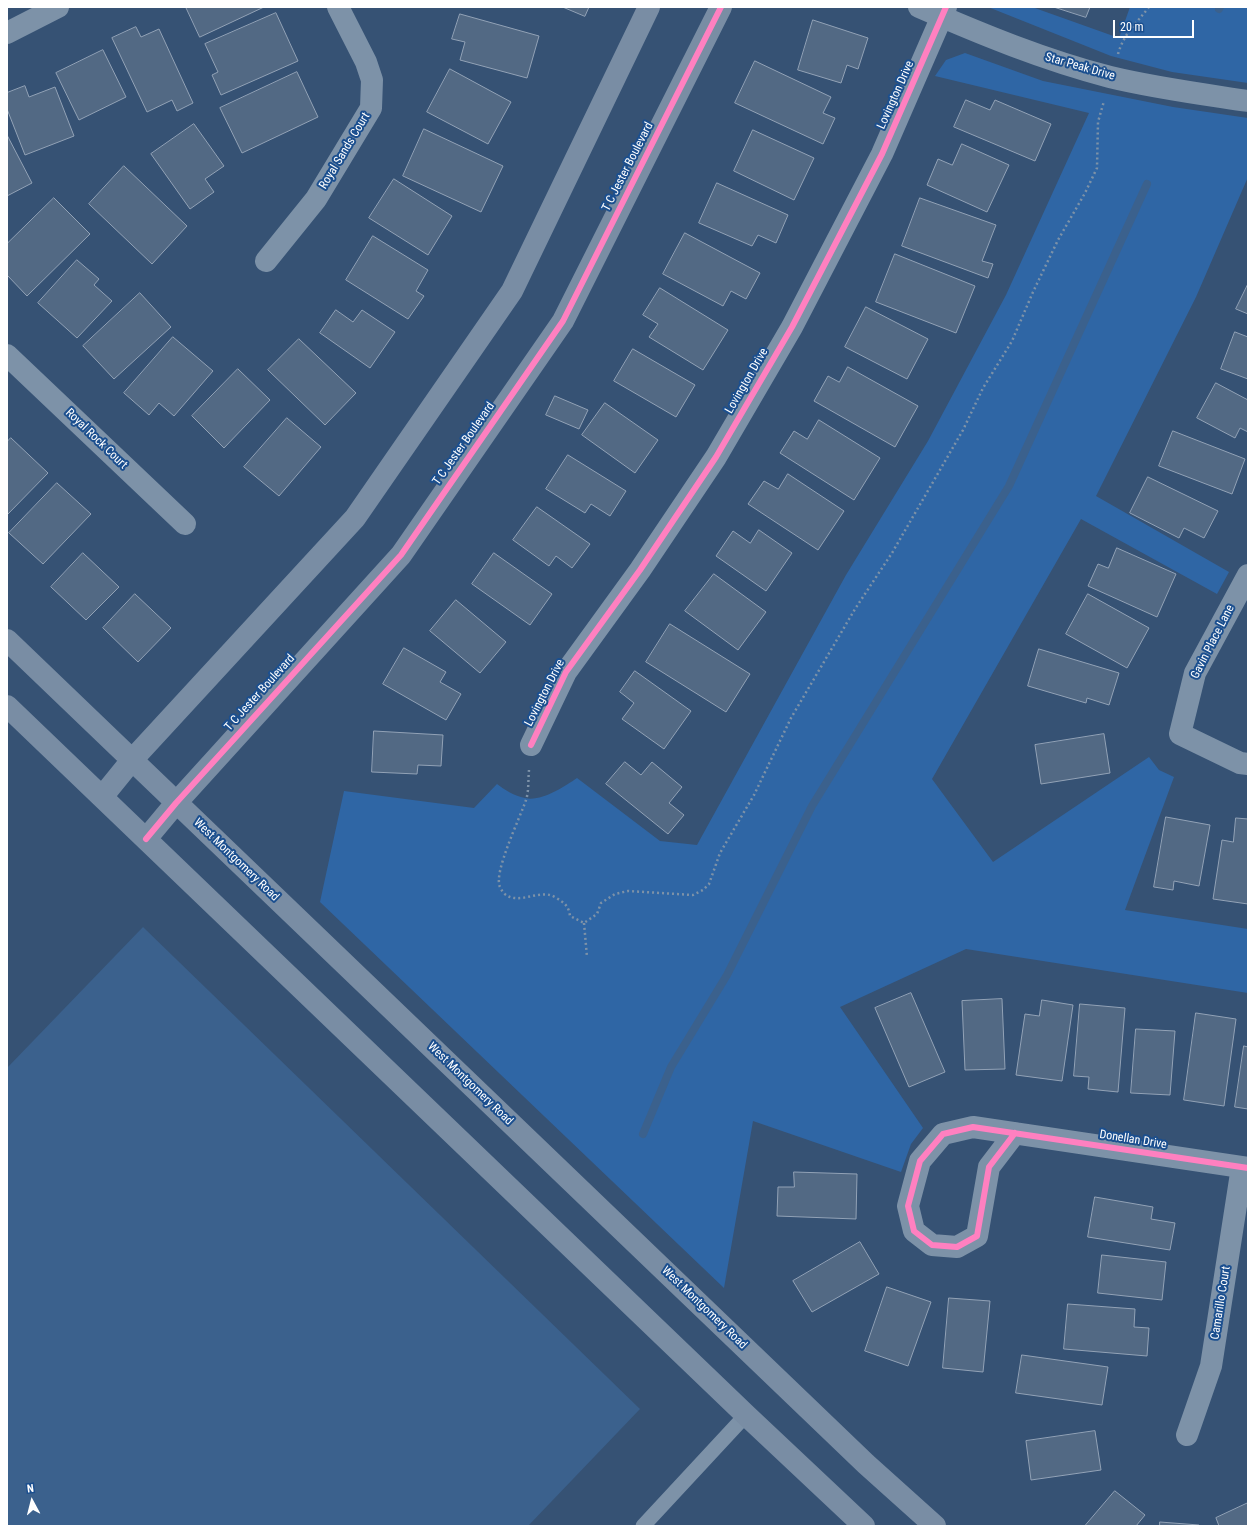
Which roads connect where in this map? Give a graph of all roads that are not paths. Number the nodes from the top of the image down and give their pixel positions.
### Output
1 (58, 7) edge
2 (338, 7) edge
3 (649, 7) edge
4 (721, 7) edge
5 (918, 7) edge
6 (944, 12) edge
7 (7, 33) edge
8 (1248, 101) edge
9 (266, 261) dead end
10 (7, 354) edge
11 (185, 524) dead end
12 (1248, 575) edge
13 (7, 640) edge
14 (7, 706) edge
15 (531, 745) road end
16 (132, 760) junction
17 (1248, 764) edge
18 (102, 797) junction
19 (176, 802) junction
20 (146, 839) junction
21 (1015, 1133) junction
22 (1245, 1168) edge
23 (746, 1414) junction
24 (1187, 1435) dead end
25 (644, 1526) edge
26 (864, 1526) edge
27 (935, 1526) edge

1 - 7 street
2 - 9 street, Royal Sands Court
3 - 16 main road
4 - 19 main road, T C Jester Boulevard
5 - 6 street, Star Peak Drive
6 - 8 street, Star Peak Drive
6 - 15 street, Lovington Drive
10 - 11 street, Royal Rock Court
12 - 17 street, Gavin Place Lane
13 - 16 main road, West Montgomery Road
14 - 18 main road
16 - 18 main road
16 - 19 main road, West Montgomery Road
18 - 20 main road
19 - 20 main road, T C Jester Boulevard
19 - 27 main road, West Montgomery Road
20 - 23 main road
21 - 21 street, Donellan Drive
21 - 22 street, Donellan Drive
22 - 24 street, Camarillo Court
23 - 25 lane
23 - 26 main road

